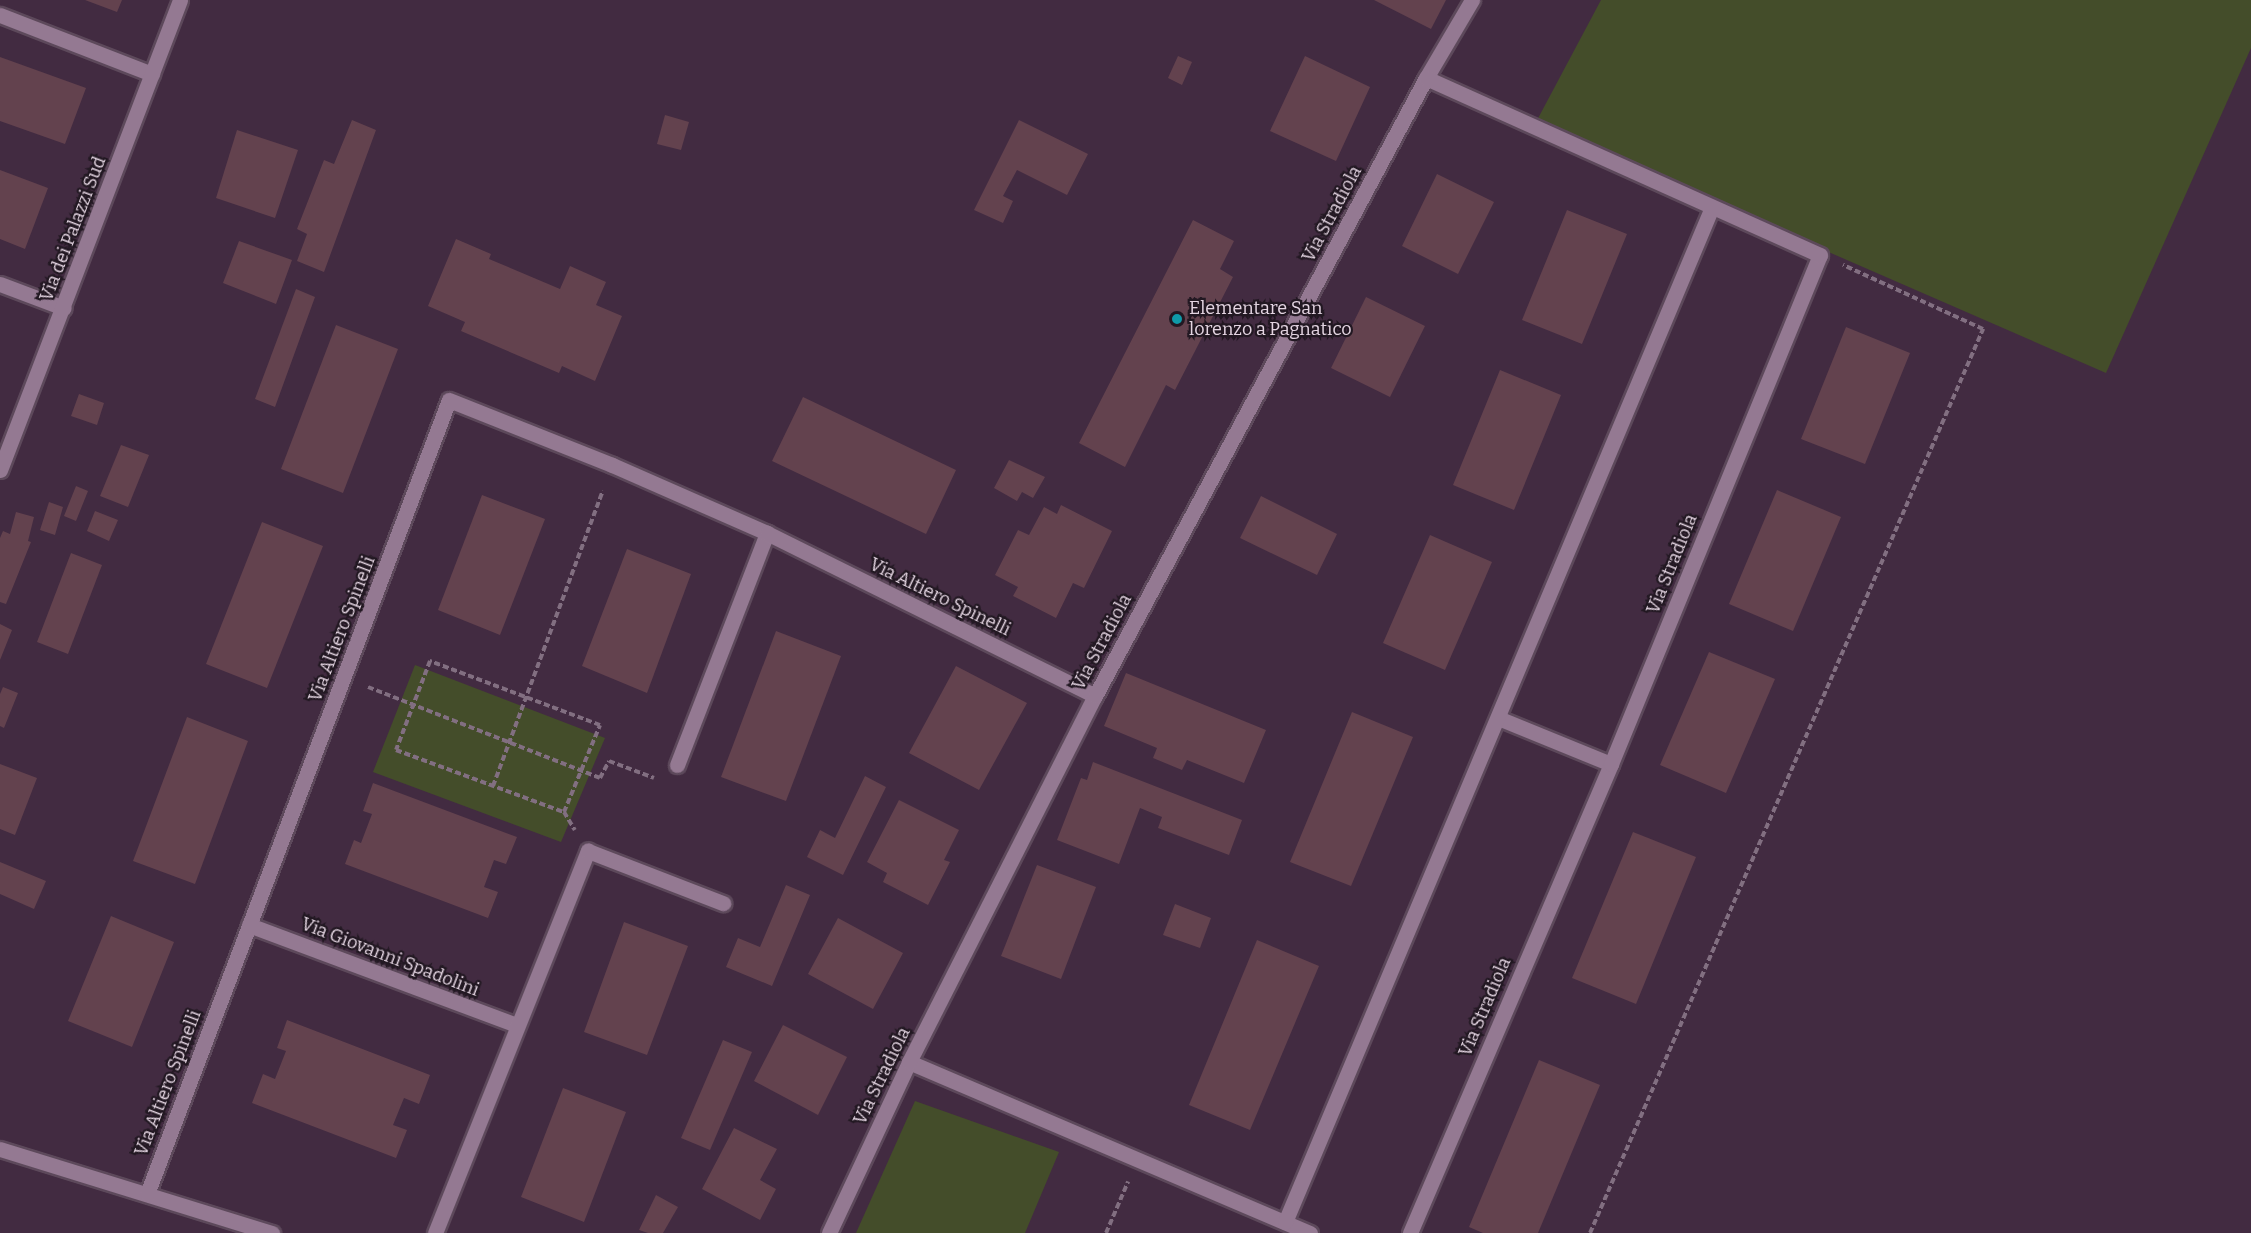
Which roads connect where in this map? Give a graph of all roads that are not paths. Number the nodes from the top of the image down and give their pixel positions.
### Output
1 (180, 0) edge
2 (1472, 0) edge
3 (0, 15) edge
4 (152, 74) junction
5 (1426, 78) junction
6 (1712, 207) junction
7 (0, 284) edge
8 (64, 309) junction
9 (0, 470) edge
10 (767, 533) junction
11 (1095, 696) junction
12 (1498, 718) junction
13 (1611, 764) junction
14 (677, 765) road end
15 (723, 903) dead end
16 (249, 925) junction
17 (517, 1025) junction
18 (909, 1062) junction
19 (0, 1149) edge
20 (147, 1194) junction
21 (1285, 1222) junction
22 (272, 1233) edge
23 (435, 1233) edge
24 (829, 1233) edge
25 (1310, 1233) edge
26 (1410, 1233) edge

1 - 4 street, Via dei Palazzi Sud
2 - 5 street, Via Stradiola
3 - 4 street
4 - 8 street, Via dei Palazzi Sud
5 - 6 street
5 - 11 street, Via Stradiola
6 - 12 street
6 - 13 street, Via Stradiola
7 - 8 street
8 - 9 street, Via dei Palazzi Sud
10 - 11 street, Via Altiero Spinelli
10 - 14 street
10 - 16 street, Via Altiero Spinelli
11 - 18 street, Via Stradiola
12 - 13 street
12 - 21 street
13 - 26 street, Via Stradiola
15 - 17 street
16 - 17 street, Via Giovanni Spadolini
16 - 20 street, Via Altiero Spinelli
17 - 23 street
18 - 21 street
18 - 24 street, Via Stradiola
19 - 20 street
20 - 22 street
21 - 25 street

